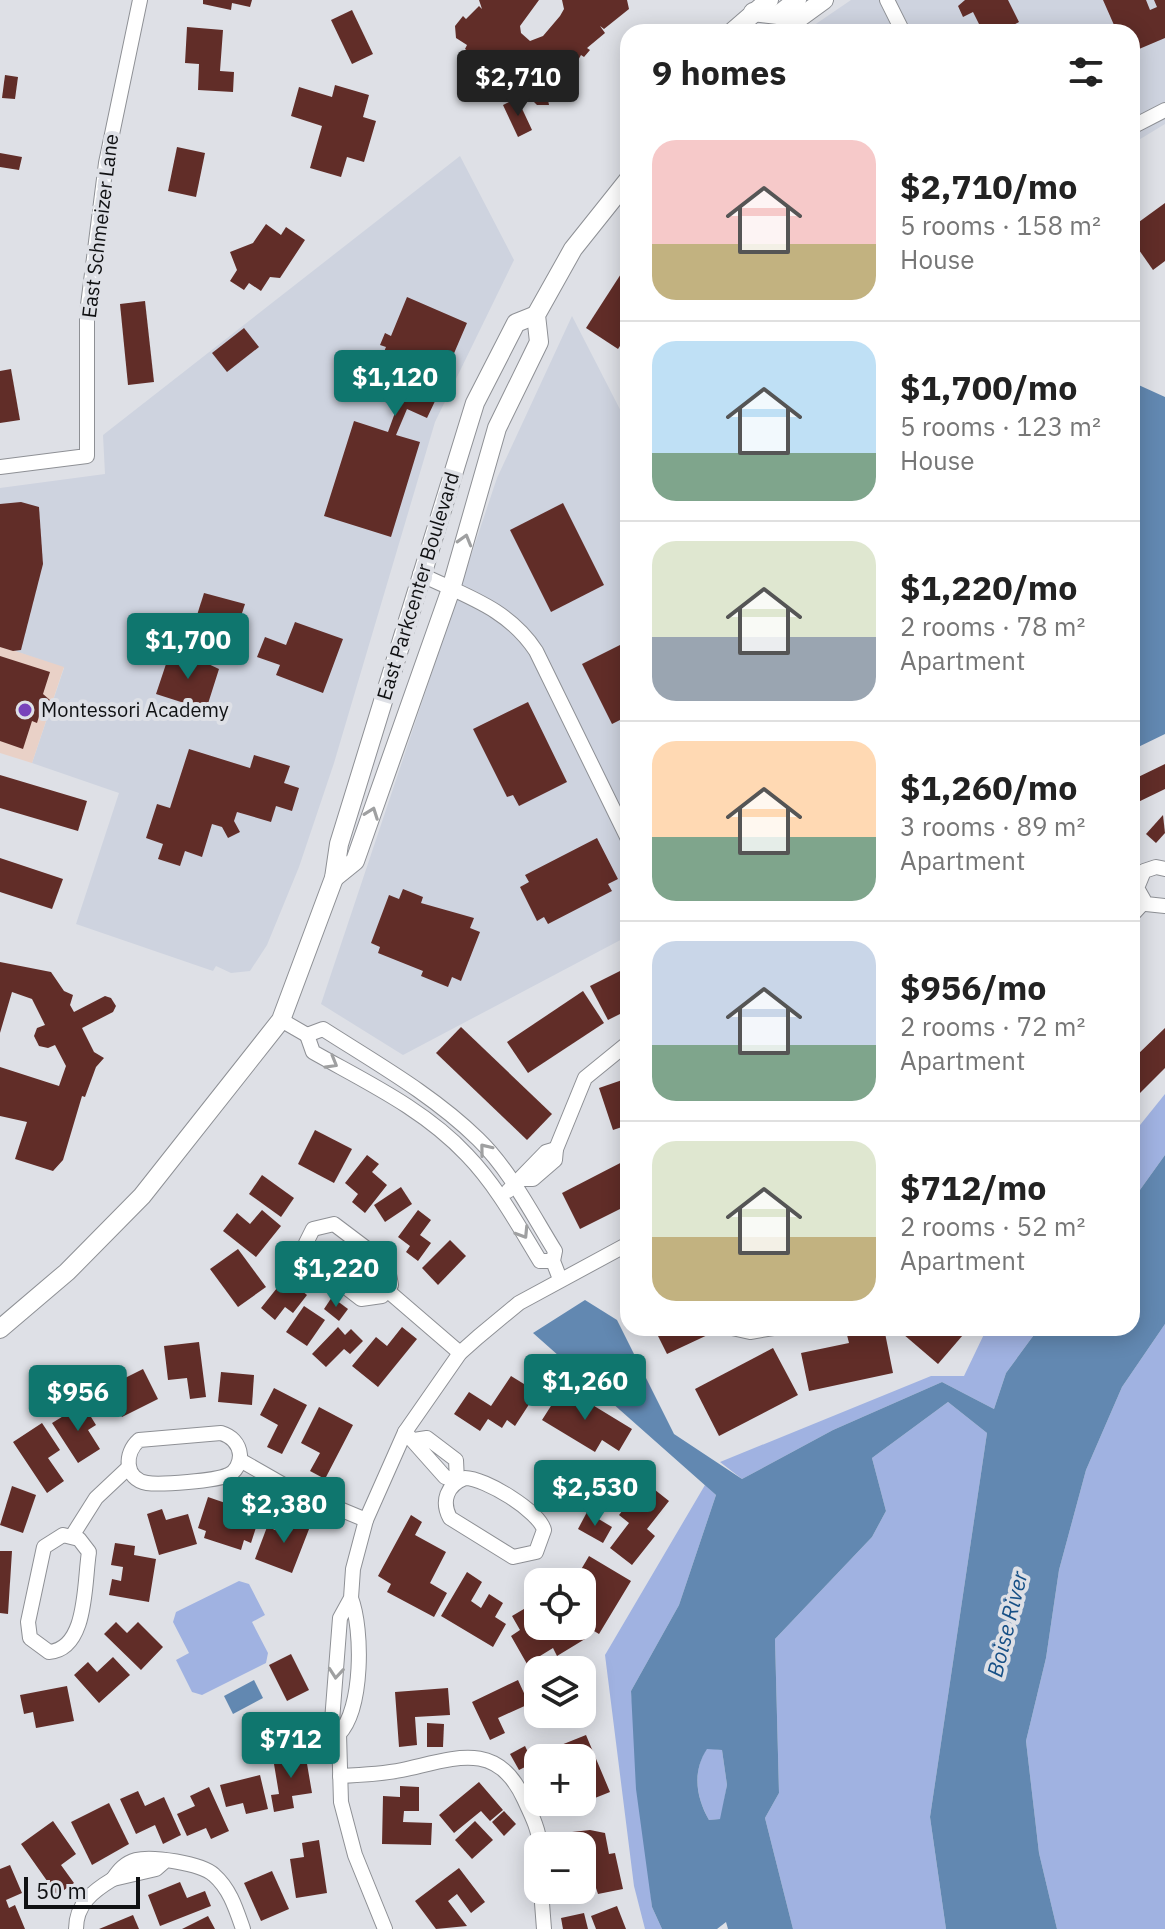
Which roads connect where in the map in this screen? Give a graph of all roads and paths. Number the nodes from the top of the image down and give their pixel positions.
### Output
1 (140, 0) edge
2 (769, 0) edge
3 (797, 0) edge
4 (824, 0) edge
5 (887, 0) edge
6 (753, 12) junction
7 (740, 24) edge
8 (791, 24) edge
9 (899, 24) edge
10 (1165, 110) edge
11 (1140, 123) edge
12 (620, 187) edge
13 (536, 315) junction
14 (0, 467) edge
15 (420, 574) junction
16 (451, 589) junction
17 (620, 823) edge
18 (1165, 869) edge
19 (1140, 876) edge
20 (334, 878) junction
21 (1140, 894) edge
22 (1144, 902) junction
23 (1140, 906) edge
24 (1165, 906) edge
25 (281, 1020) junction
26 (307, 1035) junction
27 (620, 1050) edge
28 (519, 1182) junction
29 (500, 1197) junction
30 (620, 1248) edge
31 (553, 1261) junction
32 (560, 1279) junction
33 (388, 1291) junction
34 (0, 1329) edge
35 (460, 1353) junction
36 (409, 1436) junction
37 (240, 1460) junction
38 (129, 1467) junction
39 (457, 1481) junction
40 (366, 1520) junction
41 (72, 1536) junction
42 (351, 1598) junction
43 (339, 1734) junction
44 (340, 1776) junction
45 (537, 1832) edge
46 (542, 1904) edge
47 (76, 1929) edge
48 (243, 1929) edge
49 (384, 1929) edge
50 (544, 1929) edge

1 - 14 street, East Schmeizer Lane
2 - 6 main road
3 - 6 main road
4 - 8 main road
5 - 9 street
6 - 7 main road
10 - 11 street
12 - 13 main road, East Parkcenter Boulevard
13 - 15 main road, East Parkcenter Boulevard
16 -> 13 main road, East Parkcenter Boulevard
15 - 16 street
15 - 20 main road, East Parkcenter Boulevard
16 - 17 street
20 -> 16 main road, East Parkcenter Boulevard
18 - 19 street
20 - 25 main road, East Parkcenter Boulevard
21 - 22 street
22 - 23 street
22 - 24 street
25 - 26 street
25 - 34 main road, East Parkcenter Boulevard
28 -> 26 street
26 -> 29 street
27 - 28 street
28 - 29 street
28 - 31 street
29 -> 31 street
30 - 32 street
31 - 32 street
32 - 35 street
33 - 33 street
33 - 35 street
35 - 36 street
36 - 39 street
36 - 40 street
37 - 38 street
37 - 38 street
37 - 40 street
38 - 41 street
39 - 39 street
40 - 42 street
41 - 41 street
42 -> 43 street
42 - 43 street
43 - 44 street
44 - 45 street
44 - 49 street
46 - 50 street
47 - 48 street

